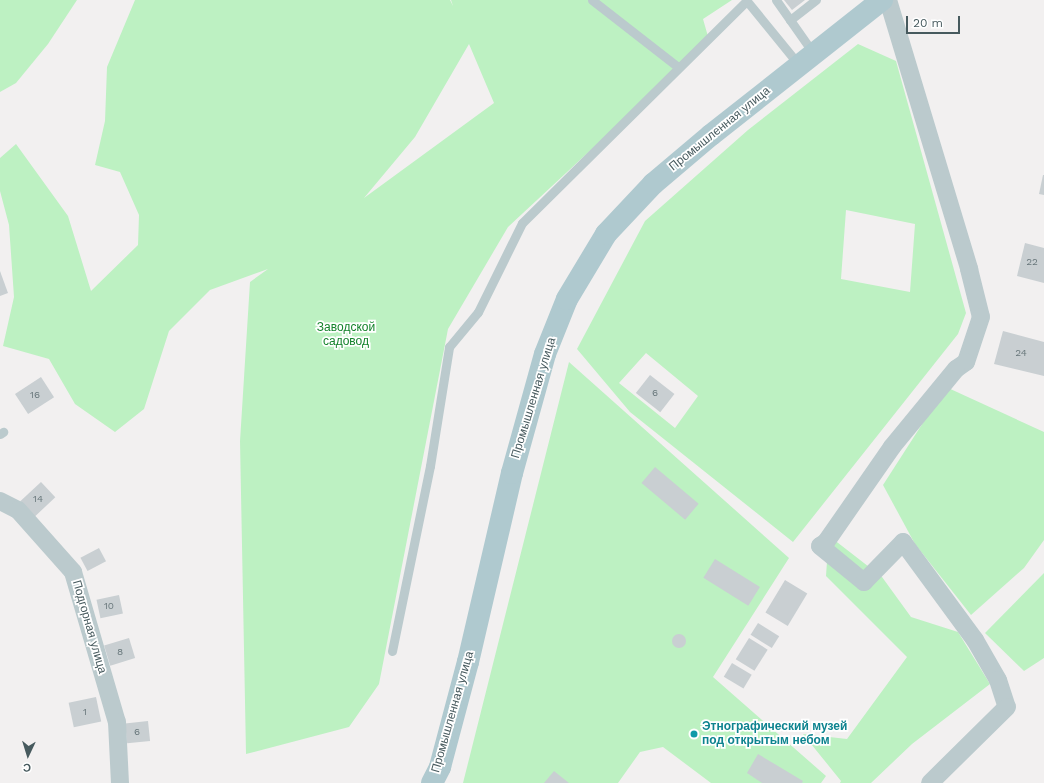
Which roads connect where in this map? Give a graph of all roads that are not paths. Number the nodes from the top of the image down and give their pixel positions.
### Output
1 (592, 0) edge
2 (746, 0) edge
3 (776, 0) edge
4 (816, 0) edge
5 (882, 0) edge
6 (888, 0) edge
7 (790, 20) junction
8 (806, 59) junction
9 (678, 67) junction
10 (0, 501) edge
11 (392, 650) dead end
12 (120, 783) edge
13 (432, 783) edge
14 (930, 783) edge

1 - 9 lane
2 - 8 lane
2 - 9 lane
3 - 7 lane
4 - 7 lane
5 - 8 main road, Промышленная улица
6 - 14 street
7 - 8 lane
8 - 13 main road, Промышленная улица
9 - 11 lane
10 - 12 street, Подгорная улица

